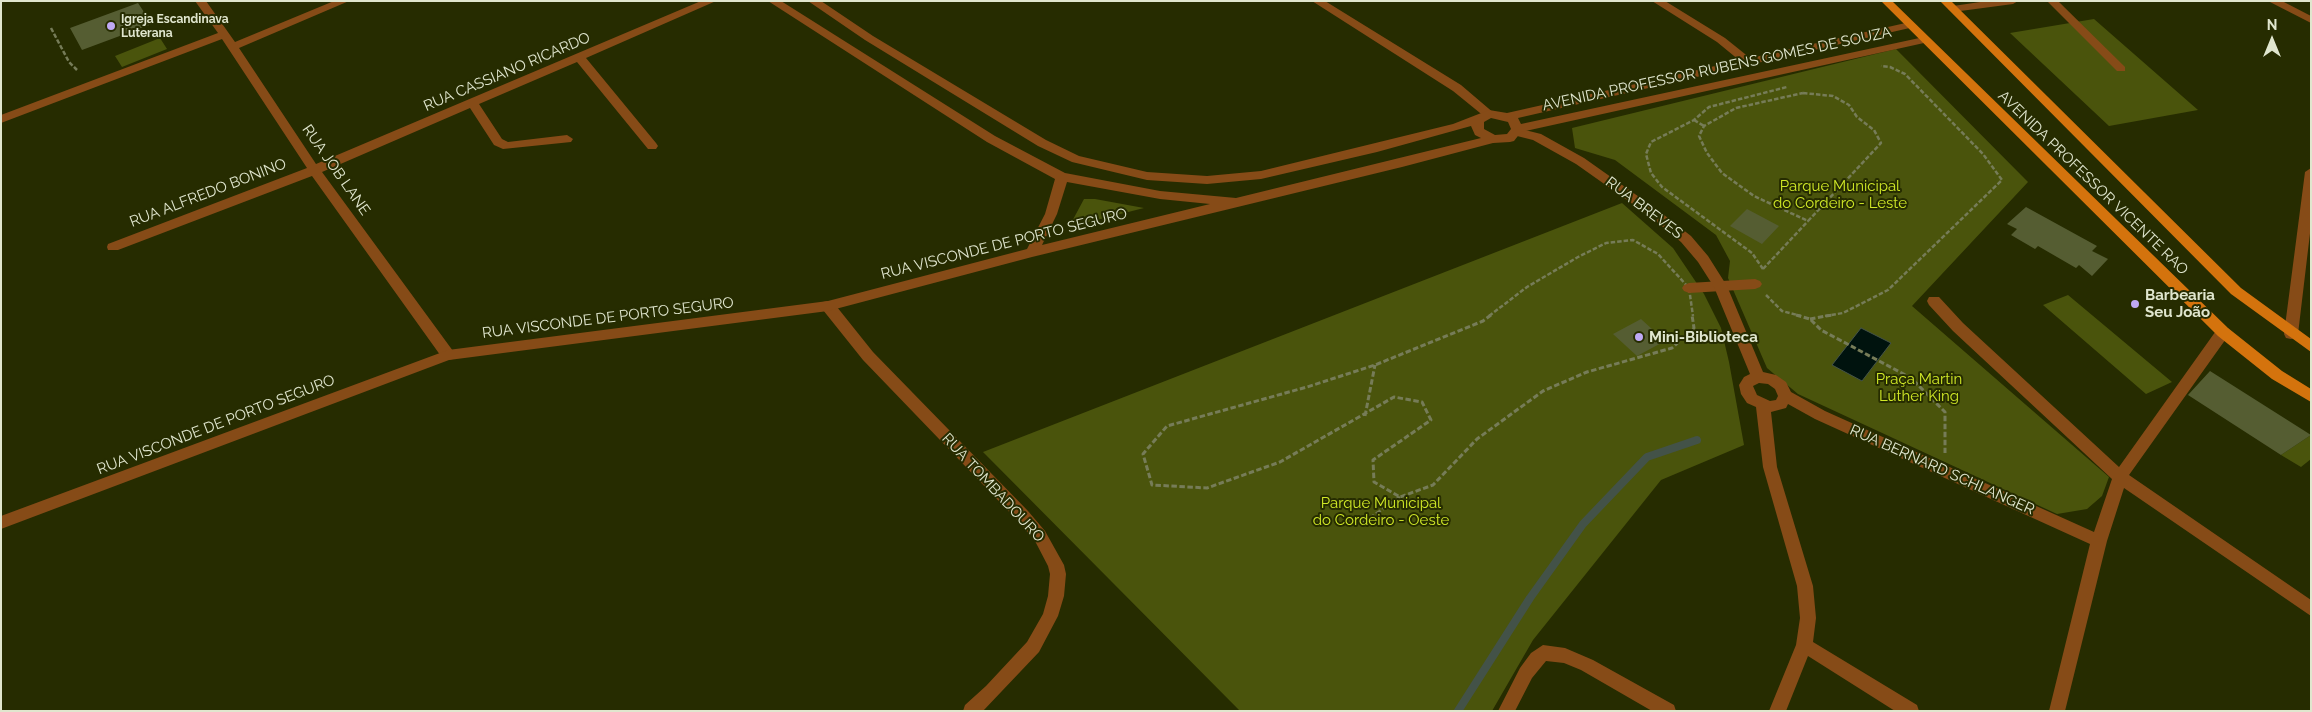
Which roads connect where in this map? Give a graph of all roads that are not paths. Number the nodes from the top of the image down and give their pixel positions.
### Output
1 (200, 1) edge
2 (344, 1) edge
3 (711, 1) edge
4 (772, 1) edge
5 (813, 1) edge
6 (1317, 1) edge
7 (1658, 1) edge
8 (1886, 1) edge
9 (2013, 1) edge
10 (2052, 1) edge
11 (2273, 1) edge
12 (1987, 3) edge
13 (1949, 5) edge
14 (2311, 20) edge
15 (1910, 25) junction
16 (223, 35) junction
17 (1924, 40) junction
18 (233, 47) junction
19 (580, 58) junction
20 (1749, 62) junction
21 (2121, 69) dead end
22 (472, 103) junction
23 (1507, 117) junction
24 (1484, 118) junction
25 (1, 119) edge
26 (1013, 126) junction
27 (1517, 131) junction
28 (567, 139) dead end
29 (991, 139) junction
30 (1493, 140) junction
31 (1042, 143) junction
32 (652, 146) dead end
33 (1024, 158) junction
34 (314, 170) junction
35 (2311, 172) edge
36 (1062, 177) junction
37 (1236, 202) junction
38 (113, 247) dead end
39 (1032, 252) junction
40 (1756, 284) road end
41 (1720, 286) junction
42 (1689, 288) road end
43 (1934, 301) dead end
44 (828, 306) junction
45 (2222, 332) junction
46 (2292, 334) junction
47 (2311, 347) edge
48 (448, 355) junction
49 (1758, 377) junction
50 (1785, 396) junction
51 (2311, 396) edge
52 (1763, 405) junction
53 (2120, 478) junction
54 (1, 524) edge
55 (2100, 541) junction
56 (2311, 610) edge
57 (1804, 645) junction
58 (971, 711) edge
59 (1506, 711) edge
60 (1668, 711) edge
61 (1777, 711) edge
62 (1911, 711) edge
63 (2057, 711) edge

1 - 16 street, RUA JOB LANE
2 - 18 street
3 - 19 street, RUA CASSIANO RICARDO
4 - 29 street
5 - 26 street
6 - 24 street
7 - 20 street
8 - 15 main road, AVENIDA PROFESSOR VICENTE RAO
9 - 12 street
10 - 21 lane
11 - 14 street
12 - 13 street
13 - 46 main road, AVENIDA PROFESSOR VICENTE RAO
15 - 17 main road, AVENIDA PROFESSOR VICENTE RAO
15 - 20 street, AVENIDA PROFESSOR RUBENS GOMES DE SOUZA
16 - 18 street, RUA JOB LANE
16 - 25 street
17 - 27 street, AVENIDA PROFESSOR RUBENS GOMES DE SOUZA
17 - 45 main road, AVENIDA PROFESSOR VICENTE RAO
18 - 34 street, RUA JOB LANE
19 - 22 street, RUA CASSIANO RICARDO
19 - 32 street
20 - 23 street, AVENIDA PROFESSOR RUBENS GOMES DE SOUZA
22 - 28 street
22 - 34 street, RUA CASSIANO RICARDO
23 - 24 street
23 - 27 street
24 - 30 street
24 - 31 street
26 - 29 street
26 - 31 street
27 - 30 street
27 - 41 street, RUA BREVES
29 - 33 street
30 - 37 street
31 - 33 street
33 - 36 street
34 - 38 street, RUA ALFREDO BONINO
34 - 48 street, RUA JOB LANE
35 - 46 street
36 - 37 street
36 - 39 street
37 - 39 street, RUA VISCONDE DE PORTO SEGURO
39 - 44 street, RUA VISCONDE DE PORTO SEGURO
40 - 41 street
41 - 42 street
41 - 49 street, RUA BREVES
43 - 53 street
44 - 48 street, RUA VISCONDE DE PORTO SEGURO
44 - 58 street, RUA TOMBADOURO
45 - 51 main road, AVENIDA PROFESSOR VICENTE RAO
45 - 53 street
46 - 47 main road, AVENIDA PROFESSOR VICENTE RAO
48 - 54 street, RUA VISCONDE DE PORTO SEGURO
49 - 50 street
49 - 52 street
50 - 52 street
50 - 55 street, RUA BERNARD SCHLANGER
52 - 57 street
53 - 55 street
53 - 56 street
55 - 63 street
57 - 61 street
57 - 62 street
59 - 60 street

